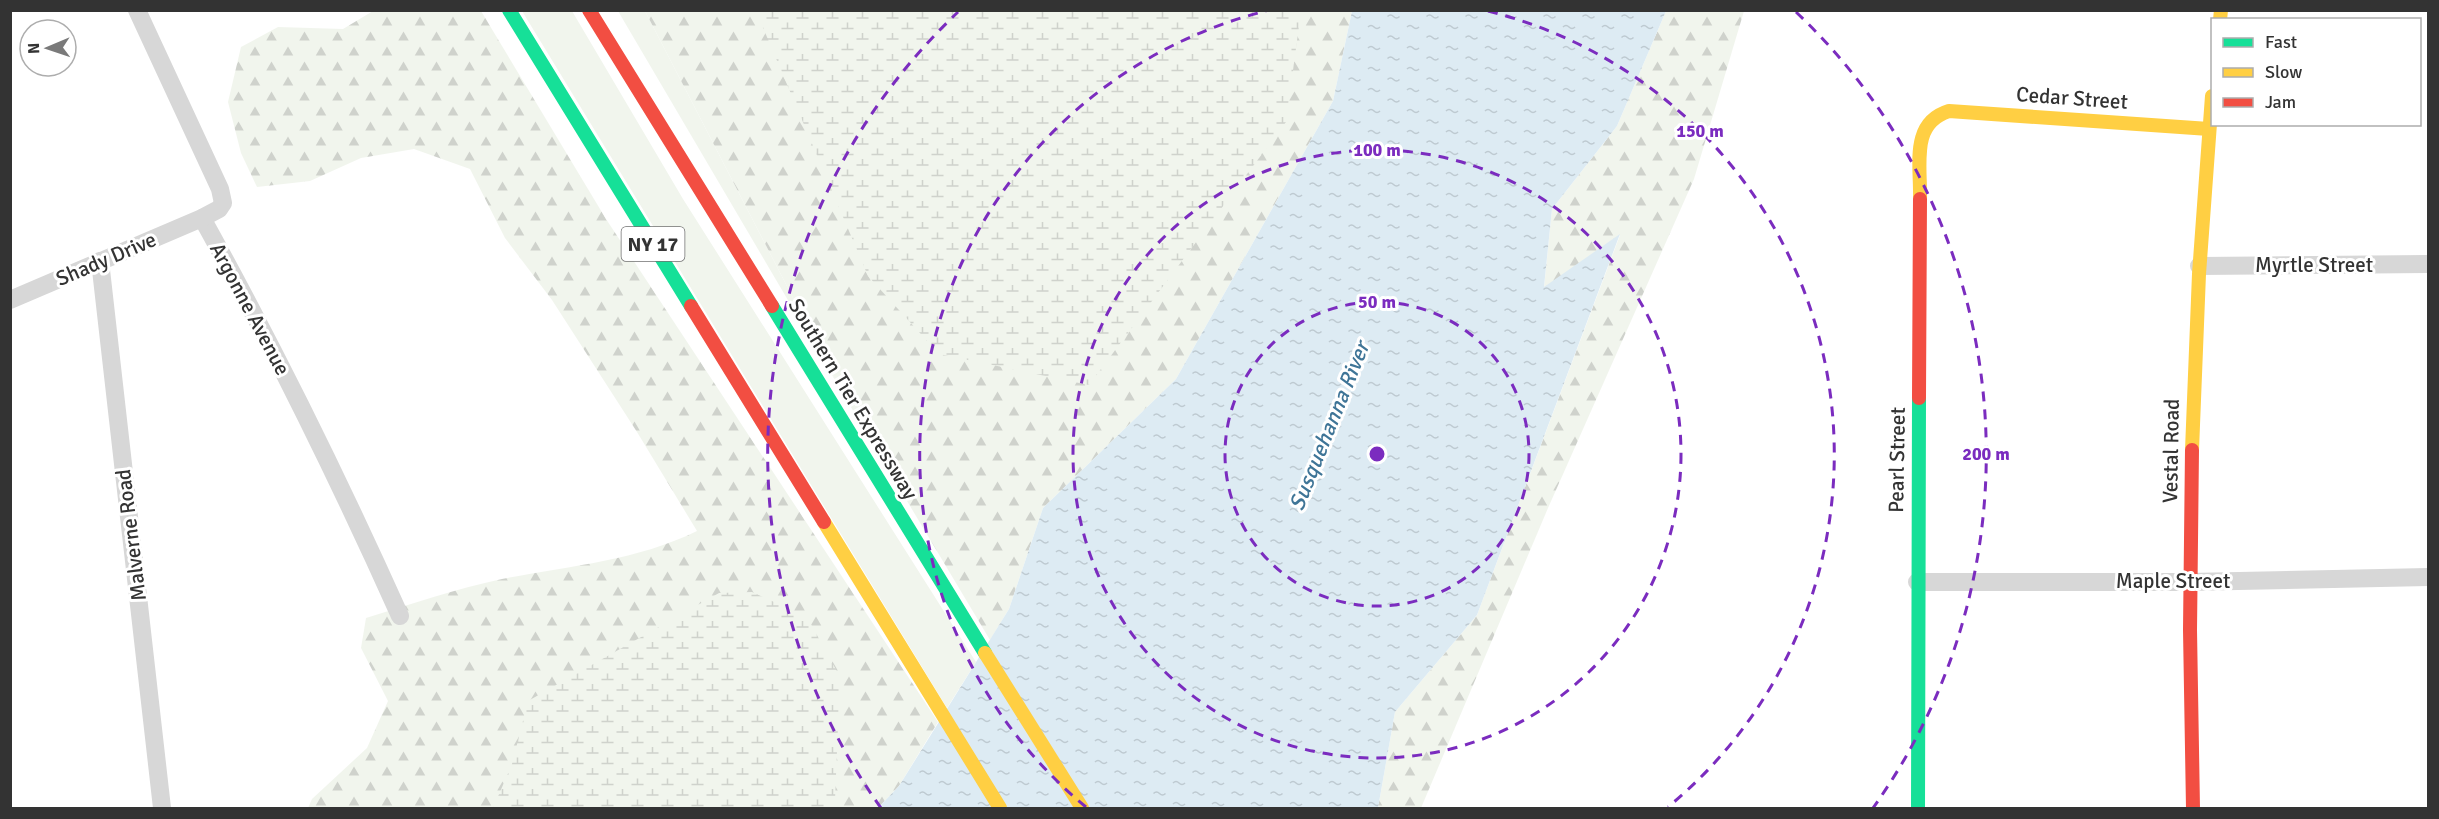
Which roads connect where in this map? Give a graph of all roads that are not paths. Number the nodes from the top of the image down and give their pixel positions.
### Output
1 (137, 10) edge
2 (509, 10) edge
3 (589, 10) edge
4 (2211, 107) edge
5 (1932, 116) joint
6 (2209, 129) junction
7 (202, 218) junction
8 (100, 261) junction
9 (2428, 264) edge
10 (2199, 266) junction
11 (10, 300) edge
12 (2428, 577) edge
13 (1917, 582) junction
14 (2189, 582) junction
15 (400, 616) dead end
16 (162, 808) edge
17 (1000, 808) edge
18 (1082, 808) edge
19 (1918, 808) edge
20 (2193, 808) edge

1 - 7 street, Argonne Avenue
2 - 17 main road, NY 17
3 - 18 main road, Southern Tier Expressway
4 - 6 main road, Vestal Road
5 - 6 main road, Cedar Street
5 - 13 main road, Pearl Street
6 - 10 main road, Vestal Road
7 - 8 street, Shady Drive
7 - 15 street, Argonne Avenue
8 - 11 street, Shady Drive
8 - 16 street, Malverne Road
9 - 10 street, Myrtle Street
10 - 14 main road, Vestal Road
12 - 14 street, Maple Street
13 - 14 street, Maple Street
13 - 19 main road, Pearl Street
14 - 20 main road, Vestal Road

